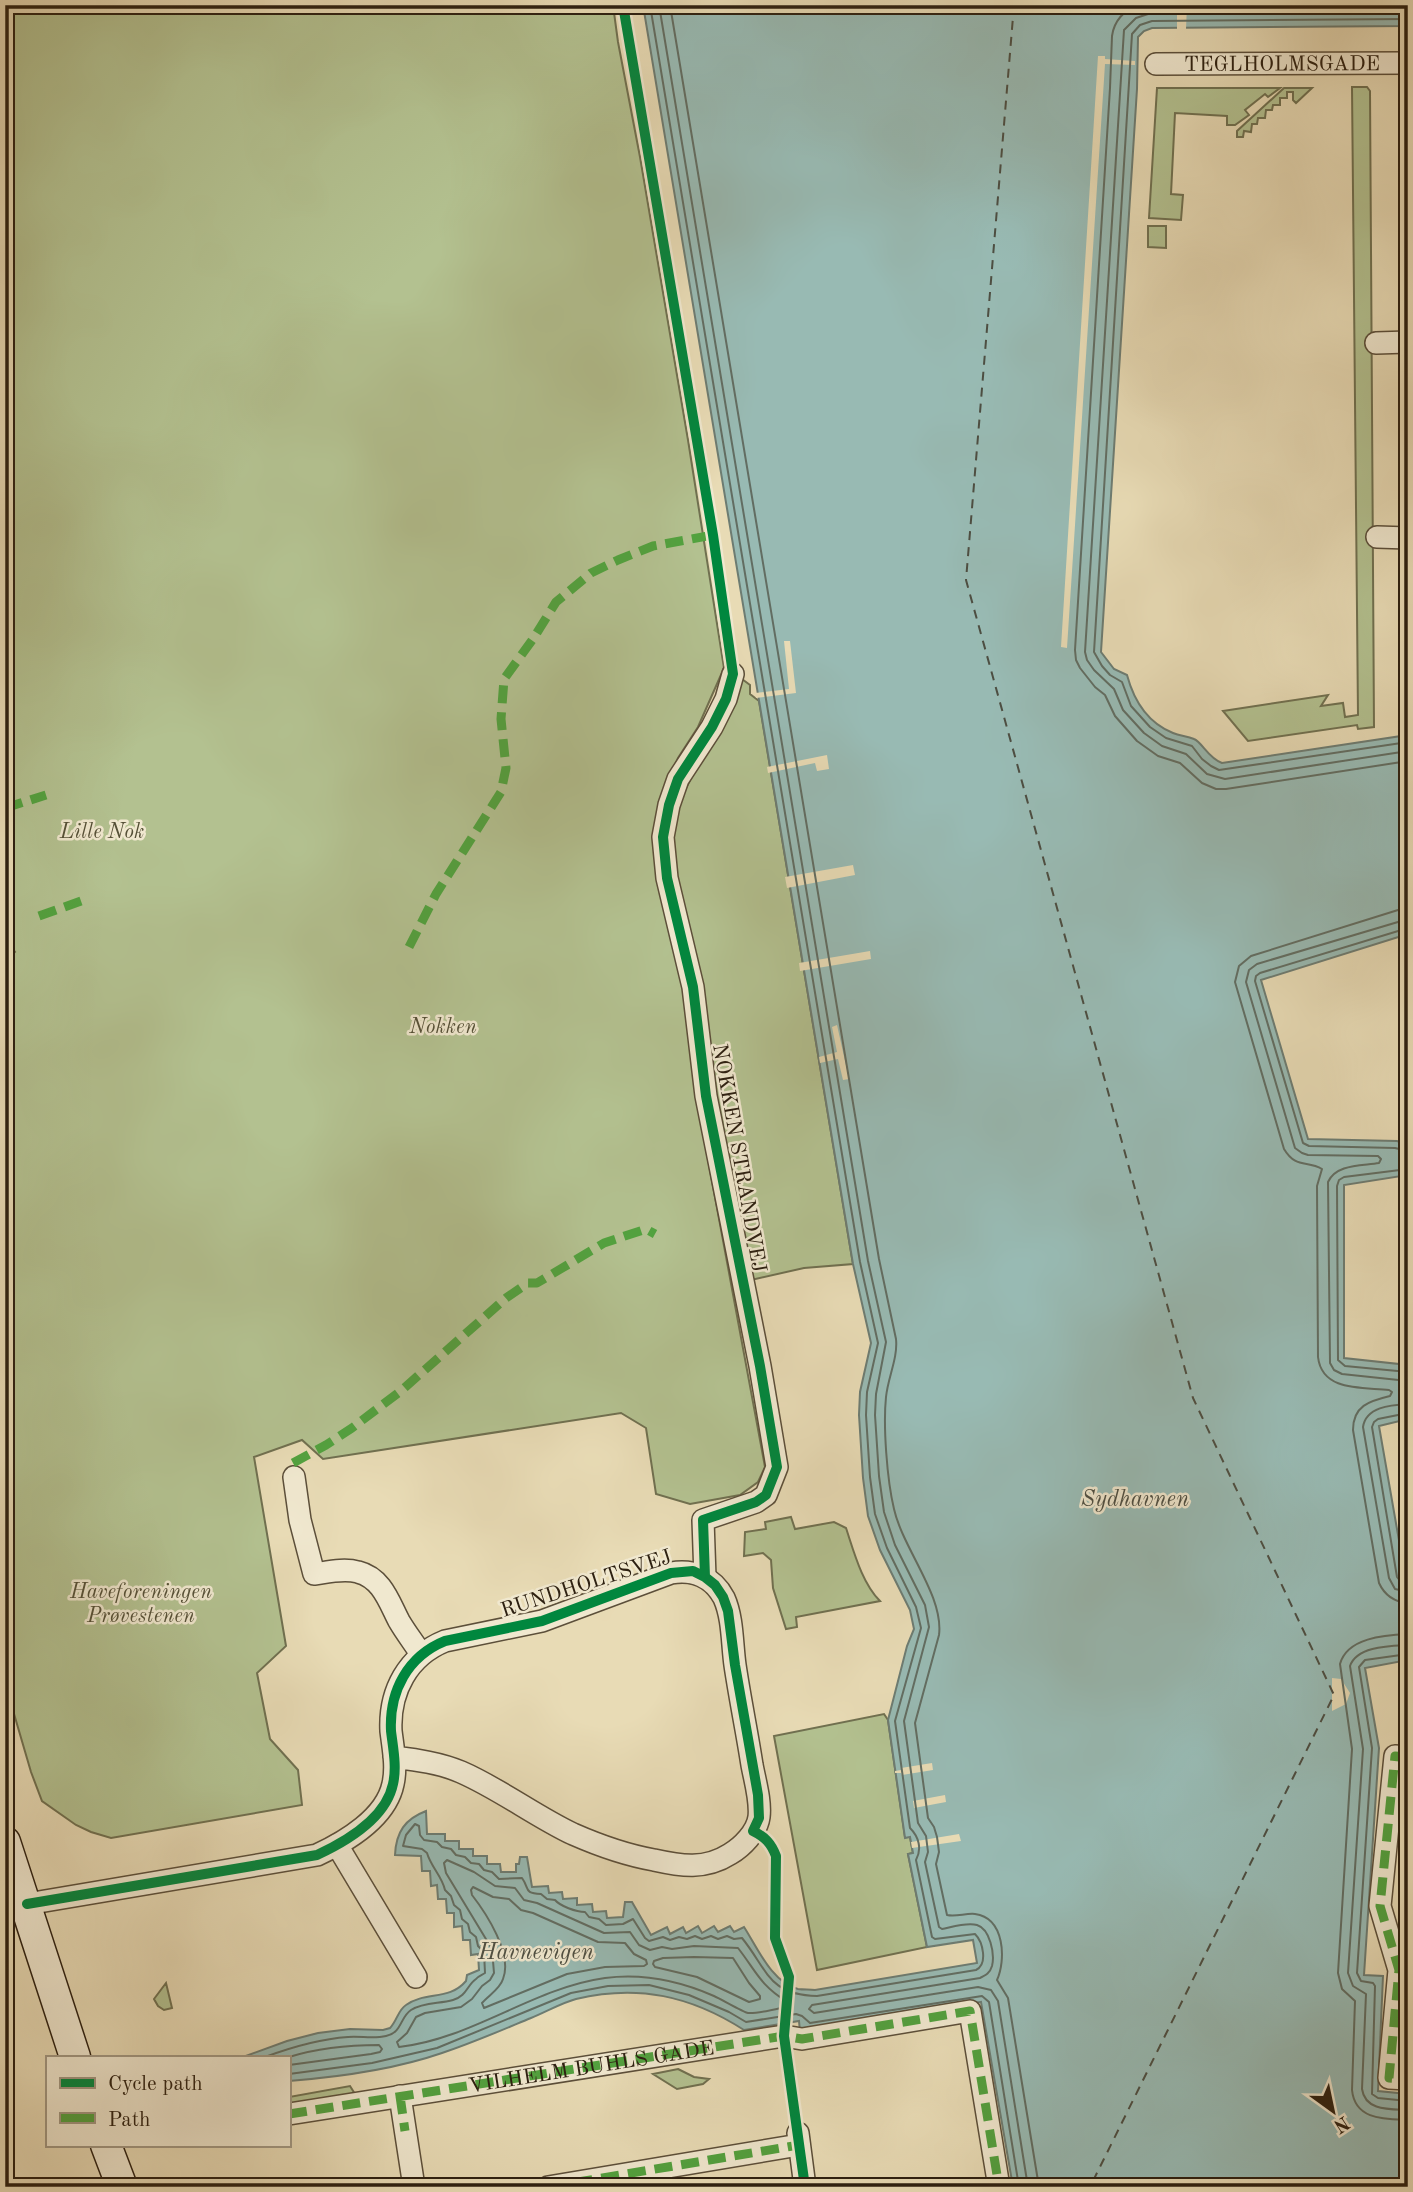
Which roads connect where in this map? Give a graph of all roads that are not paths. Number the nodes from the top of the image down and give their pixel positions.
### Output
1 (1408, 63) edge
2 (1156, 64) dead end
3 (1408, 342) edge
4 (1376, 343) dead end
5 (1377, 537) dead end
6 (1408, 538) edge
7 (733, 674) dead end
8 (294, 1476) dead end
9 (705, 1577) junction
10 (421, 1654) junction
11 (1401, 1756) edge
12 (394, 1757) junction
13 (5, 1842) edge
14 (337, 1845) junction
15 (27, 1903) junction
16 (416, 1977) dead end
17 (75, 2056) edge
18 (1408, 2079) edge
19 (400, 2096) junction
20 (290, 2114) edge
21 (106, 2146) edge
22 (122, 2187) edge
23 (414, 2187) edge
24 (548, 2187) edge
25 (805, 2187) edge
26 (999, 2187) edge

1 - 2 street, TEGLHOLMSGADE
3 - 4 street
5 - 6 street
7 - 9 street, NOKKEN STRANDVEJ
8 - 10 street
9 - 10 street, RUNDHOLTSVEJ
9 - 12 street
10 - 12 street, RUNDHOLTSVEJ
11 - 18 street
12 - 14 street, RUNDHOLTSVEJ
13 - 15 street
14 - 15 street, RUNDHOLTSVEJ
14 - 16 street
15 - 17 street
19 - 20 street, VILHELM BUHLS GADE
19 - 23 street
19 - 26 street, VILHELM BUHLS GADE
21 - 22 street
24 - 25 street

